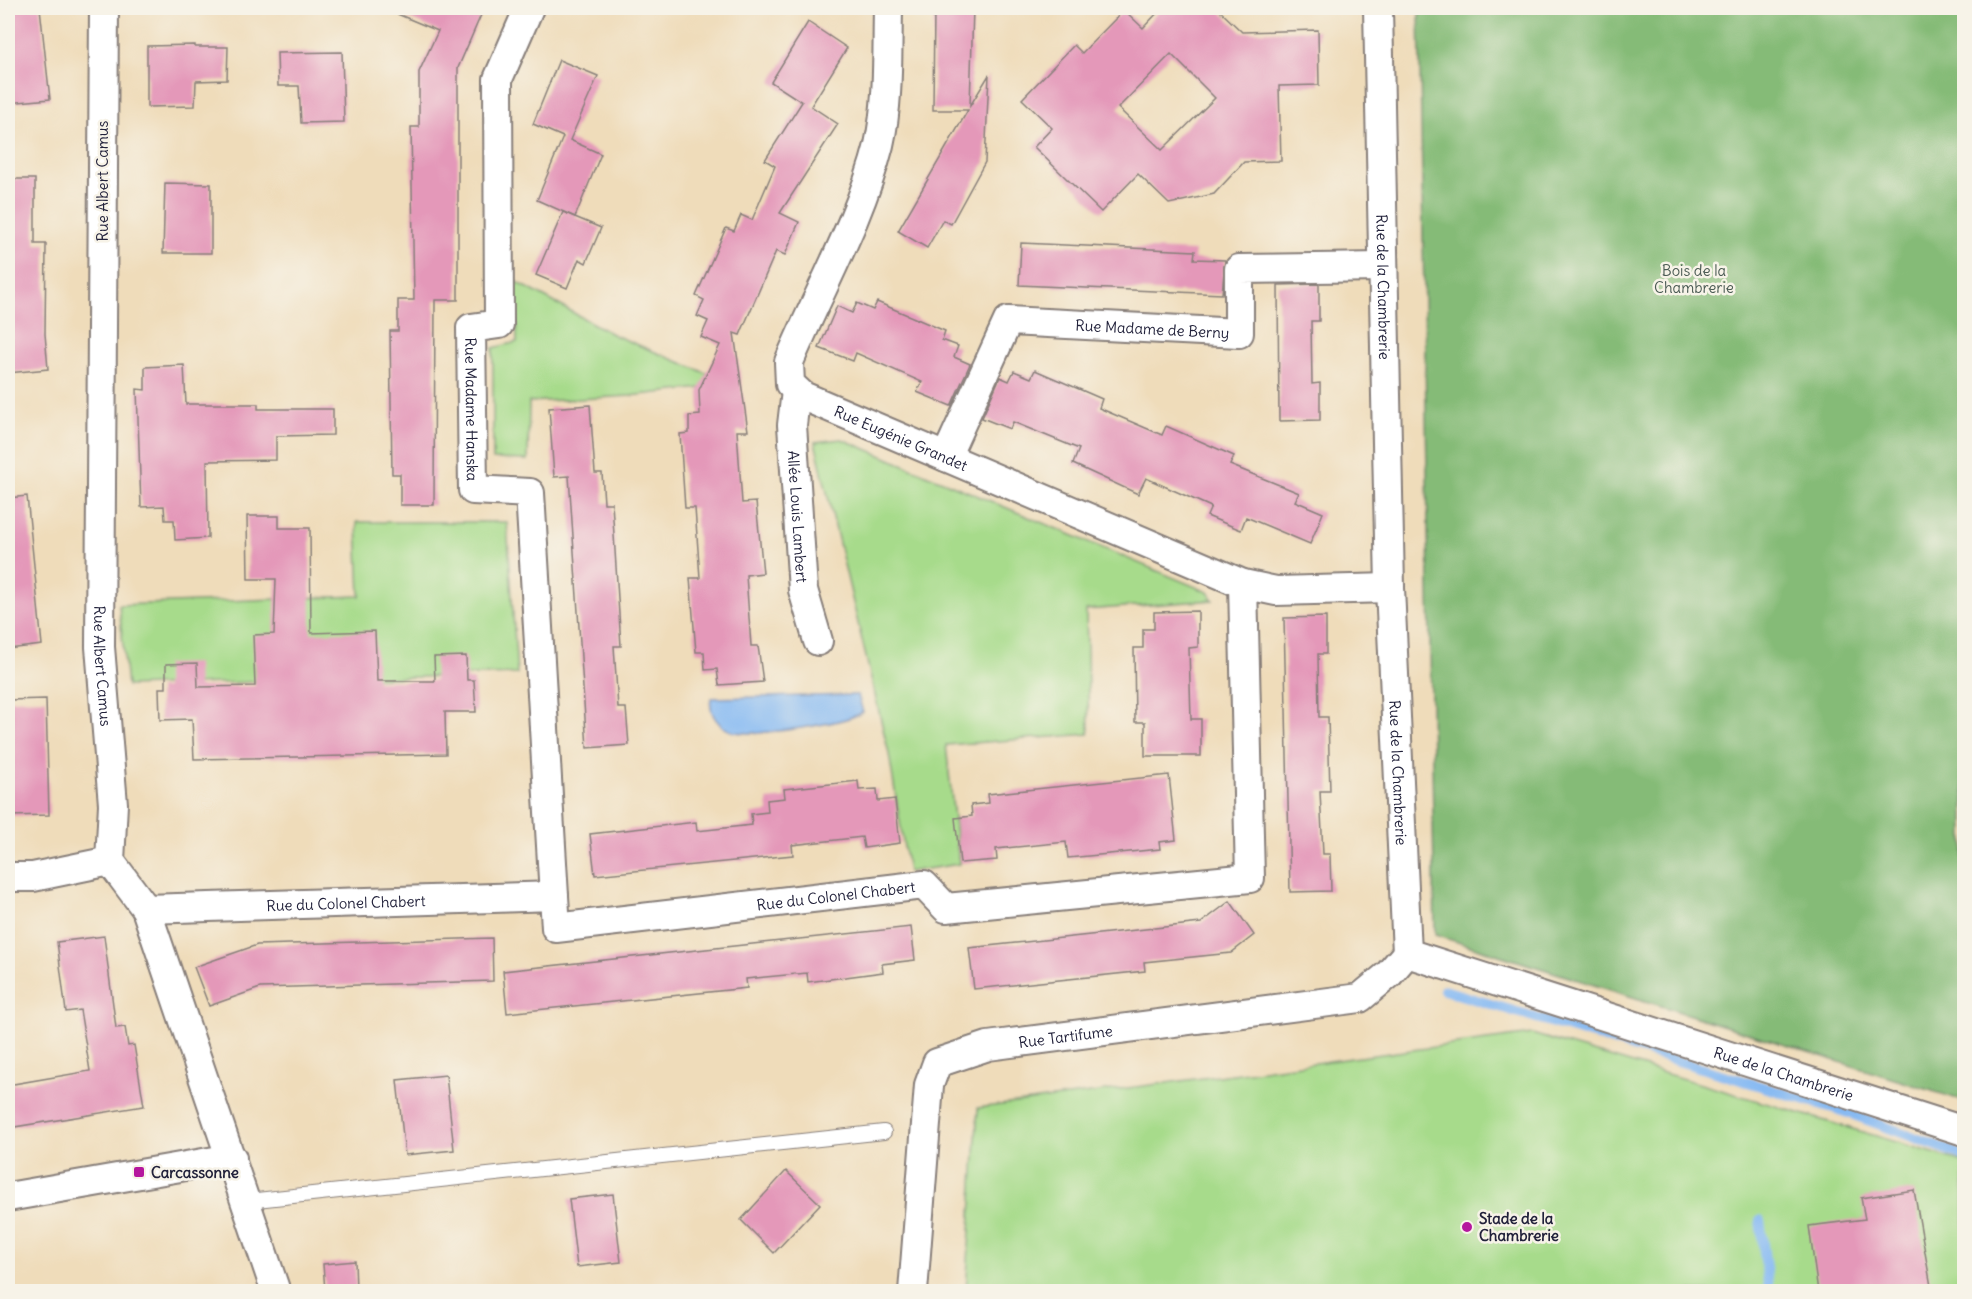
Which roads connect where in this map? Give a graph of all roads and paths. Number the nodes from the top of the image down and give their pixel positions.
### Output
1 (104, 8) edge
2 (529, 8) edge
3 (888, 8) edge
4 (1378, 8) edge
5 (1383, 267) junction
6 (796, 391) junction
7 (946, 457) junction
8 (1243, 584) junction
9 (1389, 588) junction
10 (818, 640) dead end
11 (110, 861) junction
12 (8, 877) edge
13 (554, 896) junction
14 (146, 909) junction
15 (1407, 953) junction
16 (1965, 1131) edge
17 (884, 1132) dead end
18 (232, 1158) junction
19 (8, 1197) edge
20 (247, 1201) junction
21 (276, 1292) edge
22 (914, 1292) edge

1 - 11 street, Rue Albert Camus
2 - 13 street, Rue Madame Hanska
3 - 6 street
4 - 5 street, Rue de la Chambrerie
5 - 7 street, Rue Madame de Berny
5 - 9 street, Rue de la Chambrerie
6 - 7 street, Rue Eugénie Grandet
6 - 10 street, Allée Louis Lambert
7 - 8 street, Rue Eugénie Grandet
8 - 9 street, Rue Eugénie Grandet
8 - 13 street, Rue du Colonel Chabert
9 - 15 street, Rue de la Chambrerie
11 - 12 street
11 - 14 street
13 - 14 street, Rue du Colonel Chabert
14 - 18 street
15 - 16 street, Rue de la Chambrerie
15 - 22 street, Rue Tartifume
17 - 20 lane
18 - 19 street
18 - 20 street
20 - 21 street

